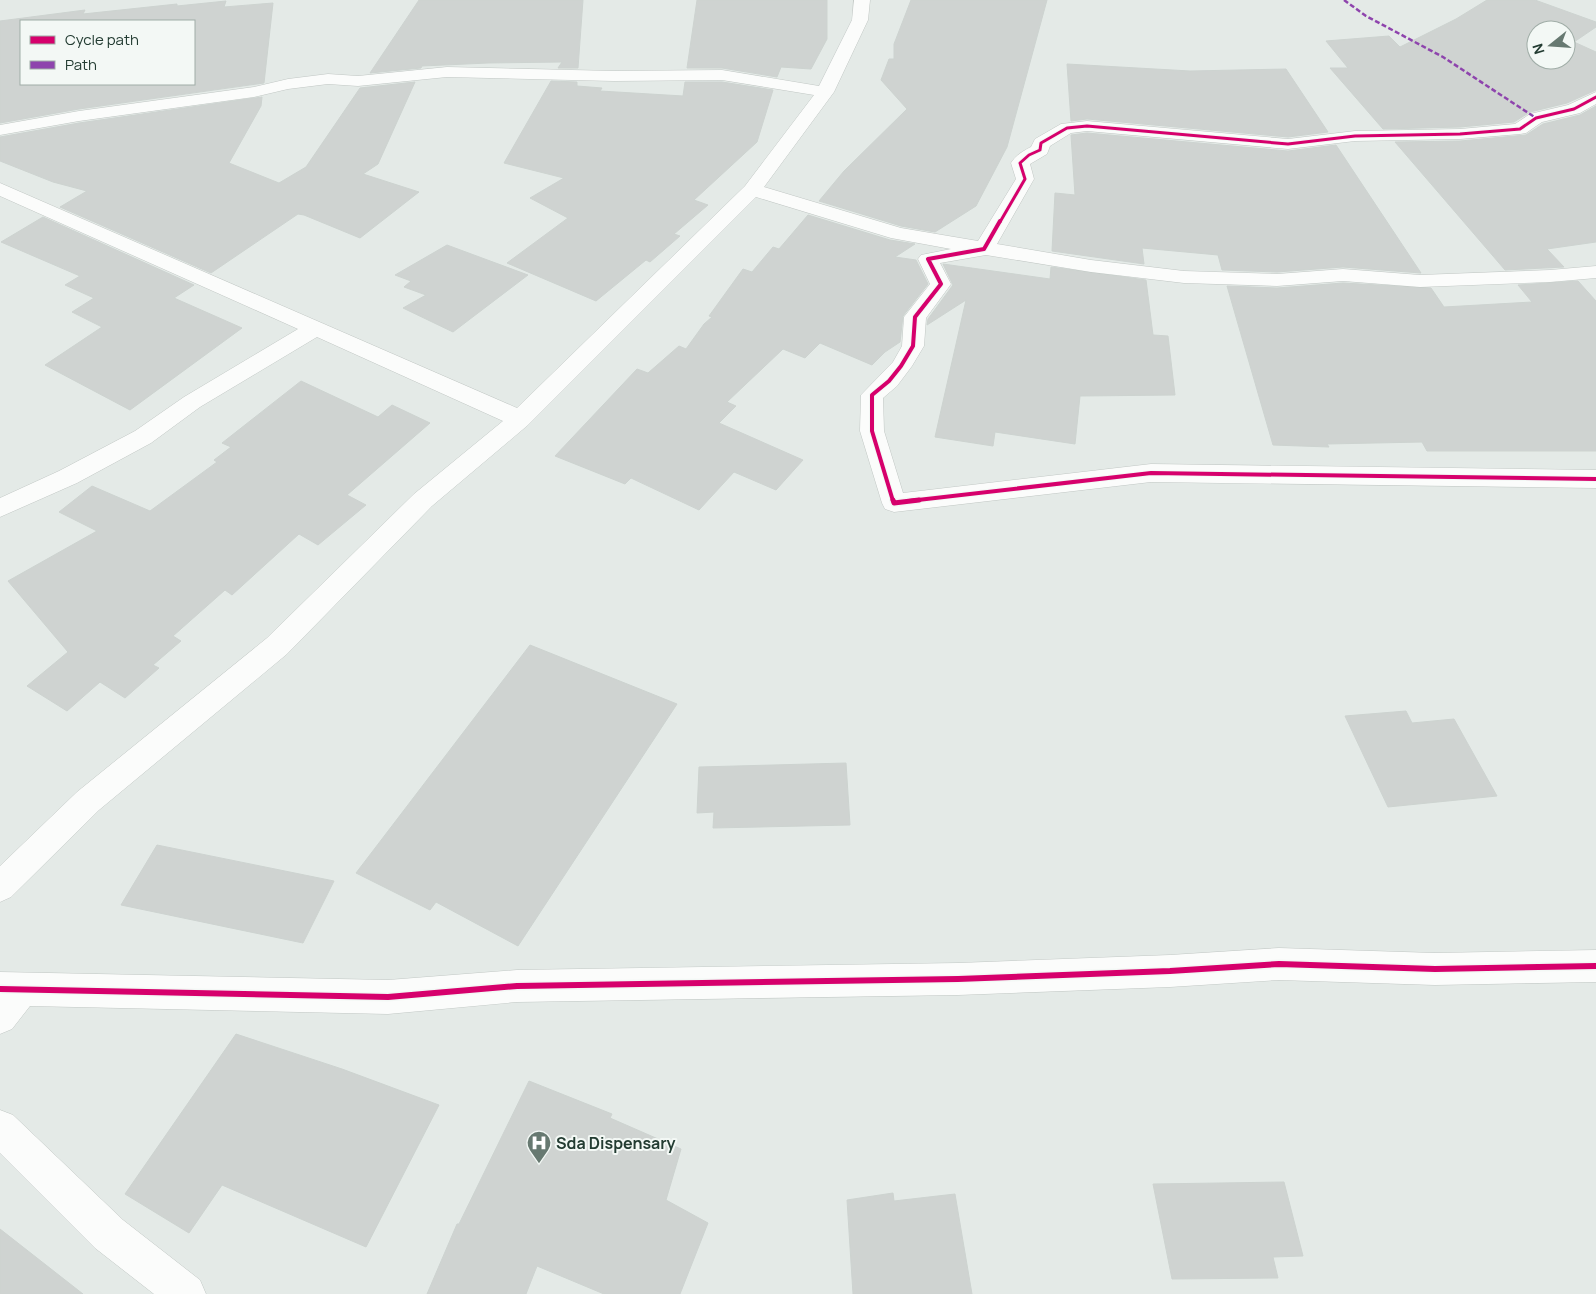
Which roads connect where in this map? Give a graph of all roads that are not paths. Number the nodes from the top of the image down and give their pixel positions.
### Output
1 (862, 0) edge
2 (825, 92) junction
3 (1596, 97) edge
4 (0, 130) edge
5 (0, 189) edge
6 (752, 190) junction
7 (984, 249) junction
8 (1596, 272) edge
9 (315, 329) junction
10 (520, 419) junction
11 (1596, 479) edge
12 (0, 508) edge
13 (0, 887) edge
14 (1596, 966) edge
15 (11, 989) edge
16 (0, 1017) edge
17 (0, 1128) edge
18 (186, 1294) edge

1 - 2 street
2 - 4 street
2 - 6 street
3 - 7 street
5 - 9 street
6 - 7 street
6 - 10 street
7 - 8 street
7 - 11 street
9 - 10 street
9 - 12 street
10 - 13 street
14 - 15 street
15 - 16 street
17 - 18 street

